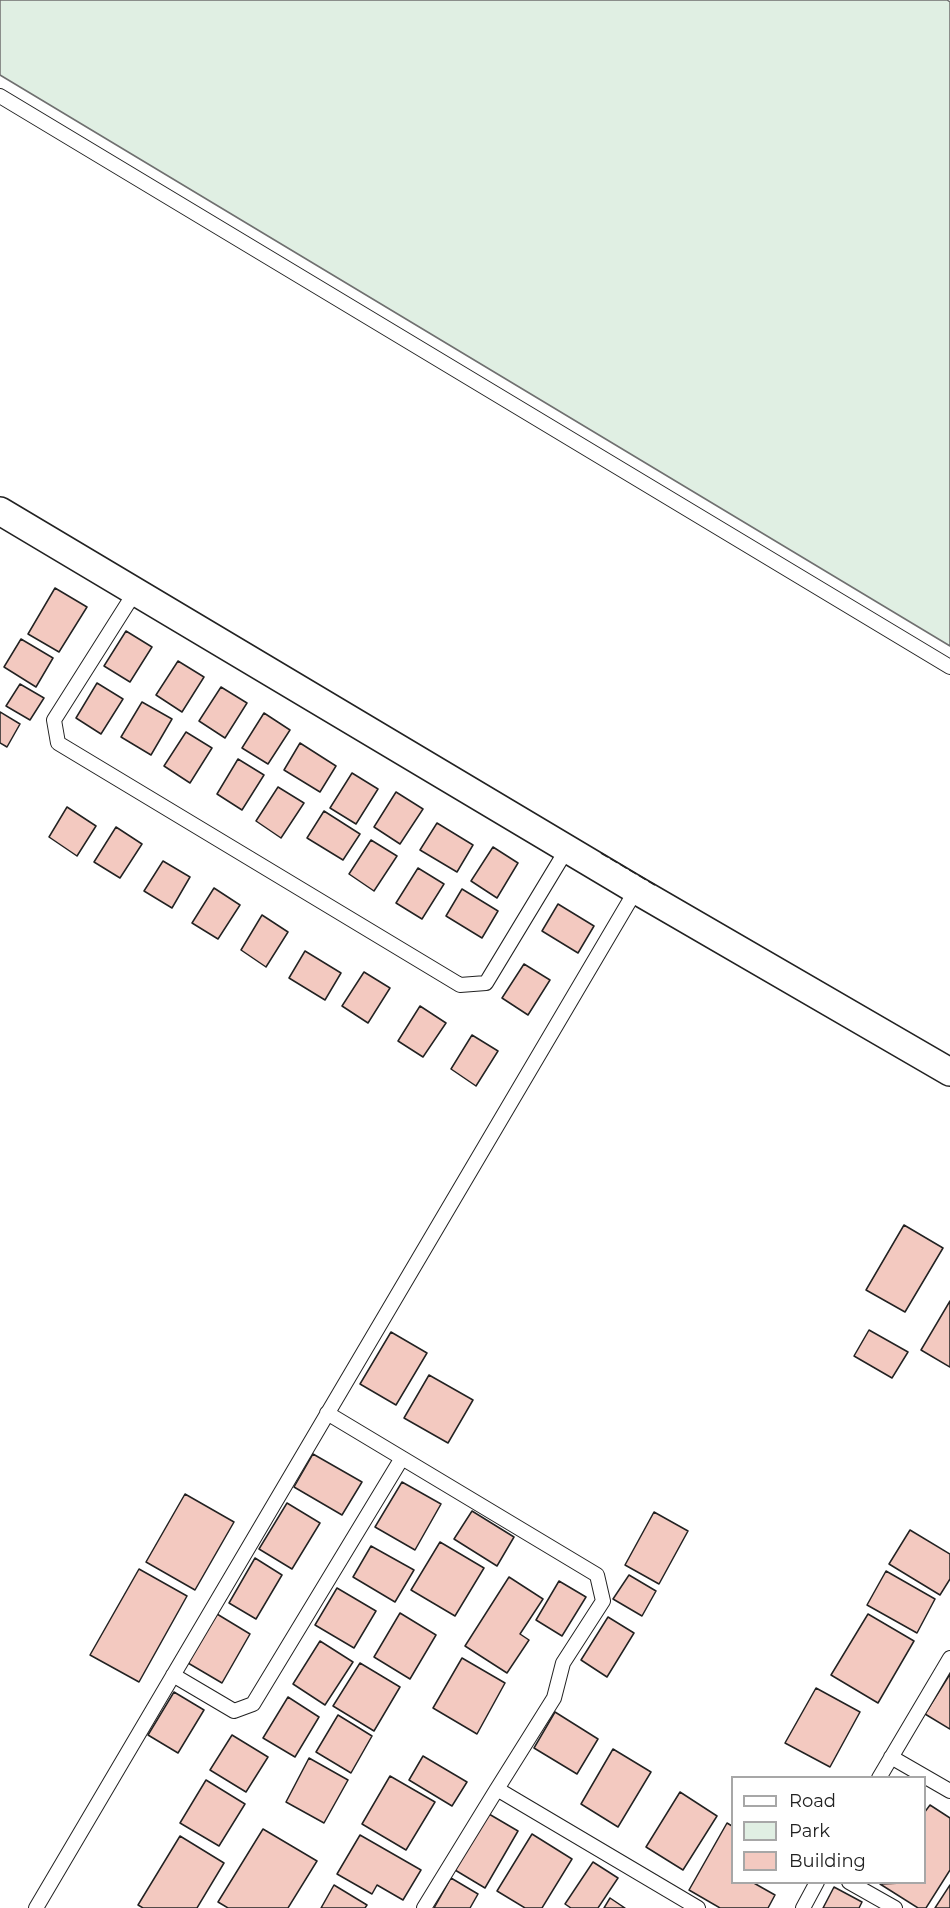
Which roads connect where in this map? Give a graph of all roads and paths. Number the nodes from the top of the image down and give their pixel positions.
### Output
1 (0, 96) edge
2 (1, 515) edge
3 (135, 591) junction
4 (950, 667) edge
5 (567, 849) junction
6 (636, 890) junction
7 (950, 1072) edge
8 (327, 1413) junction
9 (402, 1458) junction
10 (950, 1658) edge
11 (173, 1675) junction
12 (891, 1757) junction
13 (880, 1776) edge
14 (924, 1776) edge
15 (926, 1777) edge
16 (497, 1789) junction
17 (950, 1791) edge
18 (816, 1884) edge
19 (853, 1884) edge
20 (36, 1908) edge
21 (424, 1908) edge
22 (698, 1908) edge
23 (803, 1908) edge
24 (895, 1908) edge

1 - 4 lane
2 - 3 street
3 - 5 street
3 - 5 lane
5 - 6 street
6 - 7 street
6 - 8 lane
8 - 9 lane
8 - 11 lane
9 - 11 lane
9 - 16 lane
10 - 12 lane
11 - 20 lane
12 - 13 lane
12 - 14 lane
15 - 17 lane
16 - 21 lane
16 - 22 lane
18 - 23 lane
19 - 24 lane

